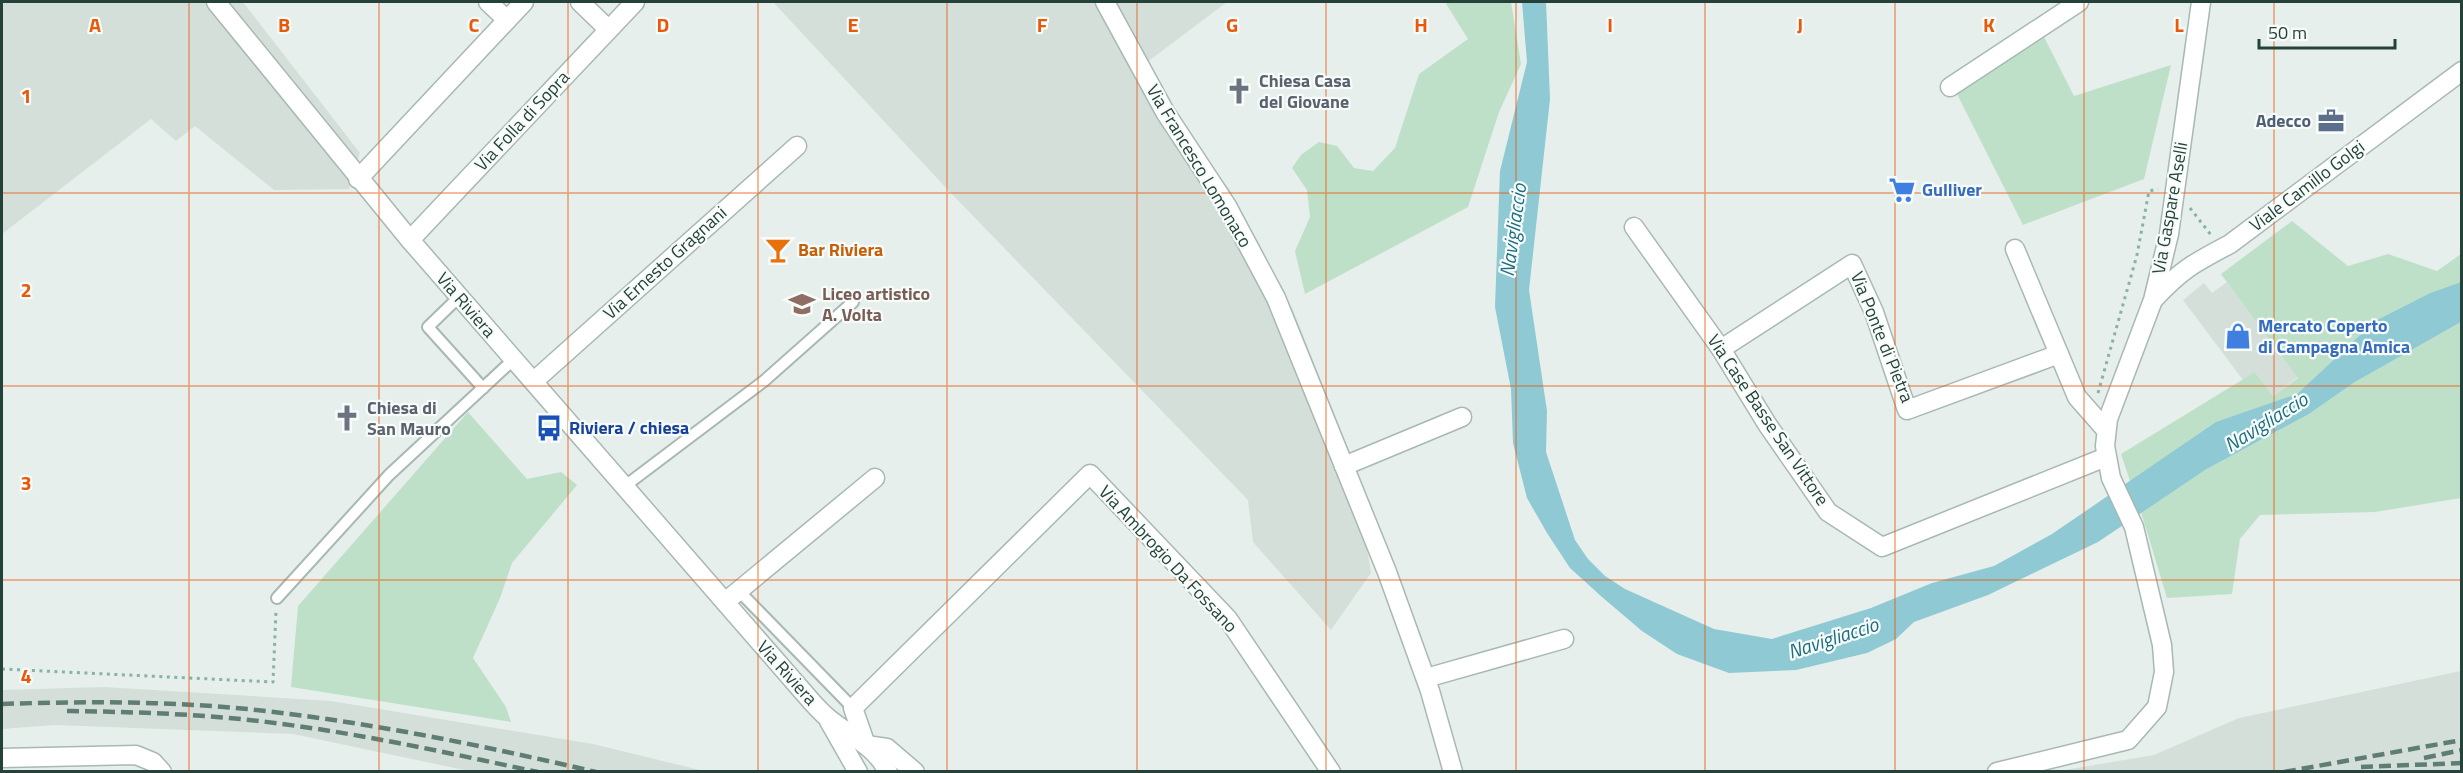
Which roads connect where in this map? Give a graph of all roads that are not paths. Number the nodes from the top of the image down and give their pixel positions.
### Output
1 (216, 2) edge
2 (488, 2) edge
3 (524, 2) edge
4 (580, 2) edge
5 (635, 2) edge
6 (1105, 2) edge
7 (2079, 2) edge
8 (2201, 2) edge
9 (507, 20) junction
10 (609, 29) junction
11 (2462, 70) edge
12 (1950, 87) dead end
13 (797, 146) dead end
14 (358, 179) junction
15 (1634, 228) dead end
16 (410, 240) junction
17 (2015, 249) dead end
18 (459, 297) junction
19 (2153, 300) junction
20 (853, 302) dead end
21 (1721, 349) junction
22 (2060, 354) junction
23 (514, 359) junction
24 (534, 381) junction
25 (483, 388) junction
26 (1461, 417) dead end
27 (2106, 430) junction
28 (2106, 457) junction
29 (1344, 466) junction
30 (875, 478) dead end
31 (625, 486) junction
32 (731, 596) junction
33 (277, 598) road end
34 (1564, 639) dead end
35 (1426, 678) junction
36 (853, 708) junction
37 (826, 717) junction
38 (866, 745) junction
39 (2, 758) edge
40 (856, 768) edge
41 (162, 771) edge
42 (888, 771) edge
43 (915, 771) edge
44 (1331, 771) edge
45 (1453, 771) edge
46 (1997, 771) edge

1 - 14 street, Via Riviera
2 - 9 street
3 - 9 street
4 - 10 street
5 - 10 street, Via Folla di Sopra
6 - 29 street, Via Francesco Lomonaco
7 - 12 street
8 - 19 street, Via Gaspare Aselli
9 - 14 street
10 - 16 street, Via Folla di Sopra
11 - 19 street, Viale Camillo Golgi
13 - 24 street, Via Ernesto Gragnani
14 - 16 street, Via Riviera
15 - 21 street, Via Case Basse San Vittore
16 - 18 street, Via Riviera
17 - 22 street
18 - 23 street, Via Riviera
18 - 25 lane
19 - 27 street, Via Gaspare Aselli
20 - 31 lane
21 - 22 street, Via Ponte di Pietra
21 - 28 street, Via Case Basse San Vittore
22 - 27 street
23 - 24 street, Via Riviera
23 - 25 lane
24 - 31 street, Via Riviera
25 - 33 lane
26 - 29 street
27 - 28 street, Via Gaspare Aselli
28 - 46 street, Via Gaspare Aselli
29 - 35 street, Via Francesco Lomonaco
30 - 32 street
31 - 32 street, Via Riviera
32 - 36 lane
32 - 37 street, Via Riviera
34 - 35 street
35 - 45 street, Via Francesco Lomonaco
36 - 38 street, Via Riviera
36 - 44 street, Via Ambrogio Da Fossano
37 - 38 street, Via Riviera
37 - 40 street, Via Riviera
38 - 40 street, Via Riviera
38 - 42 street, Via Riviera
38 - 43 street, Via Riviera
39 - 41 street

